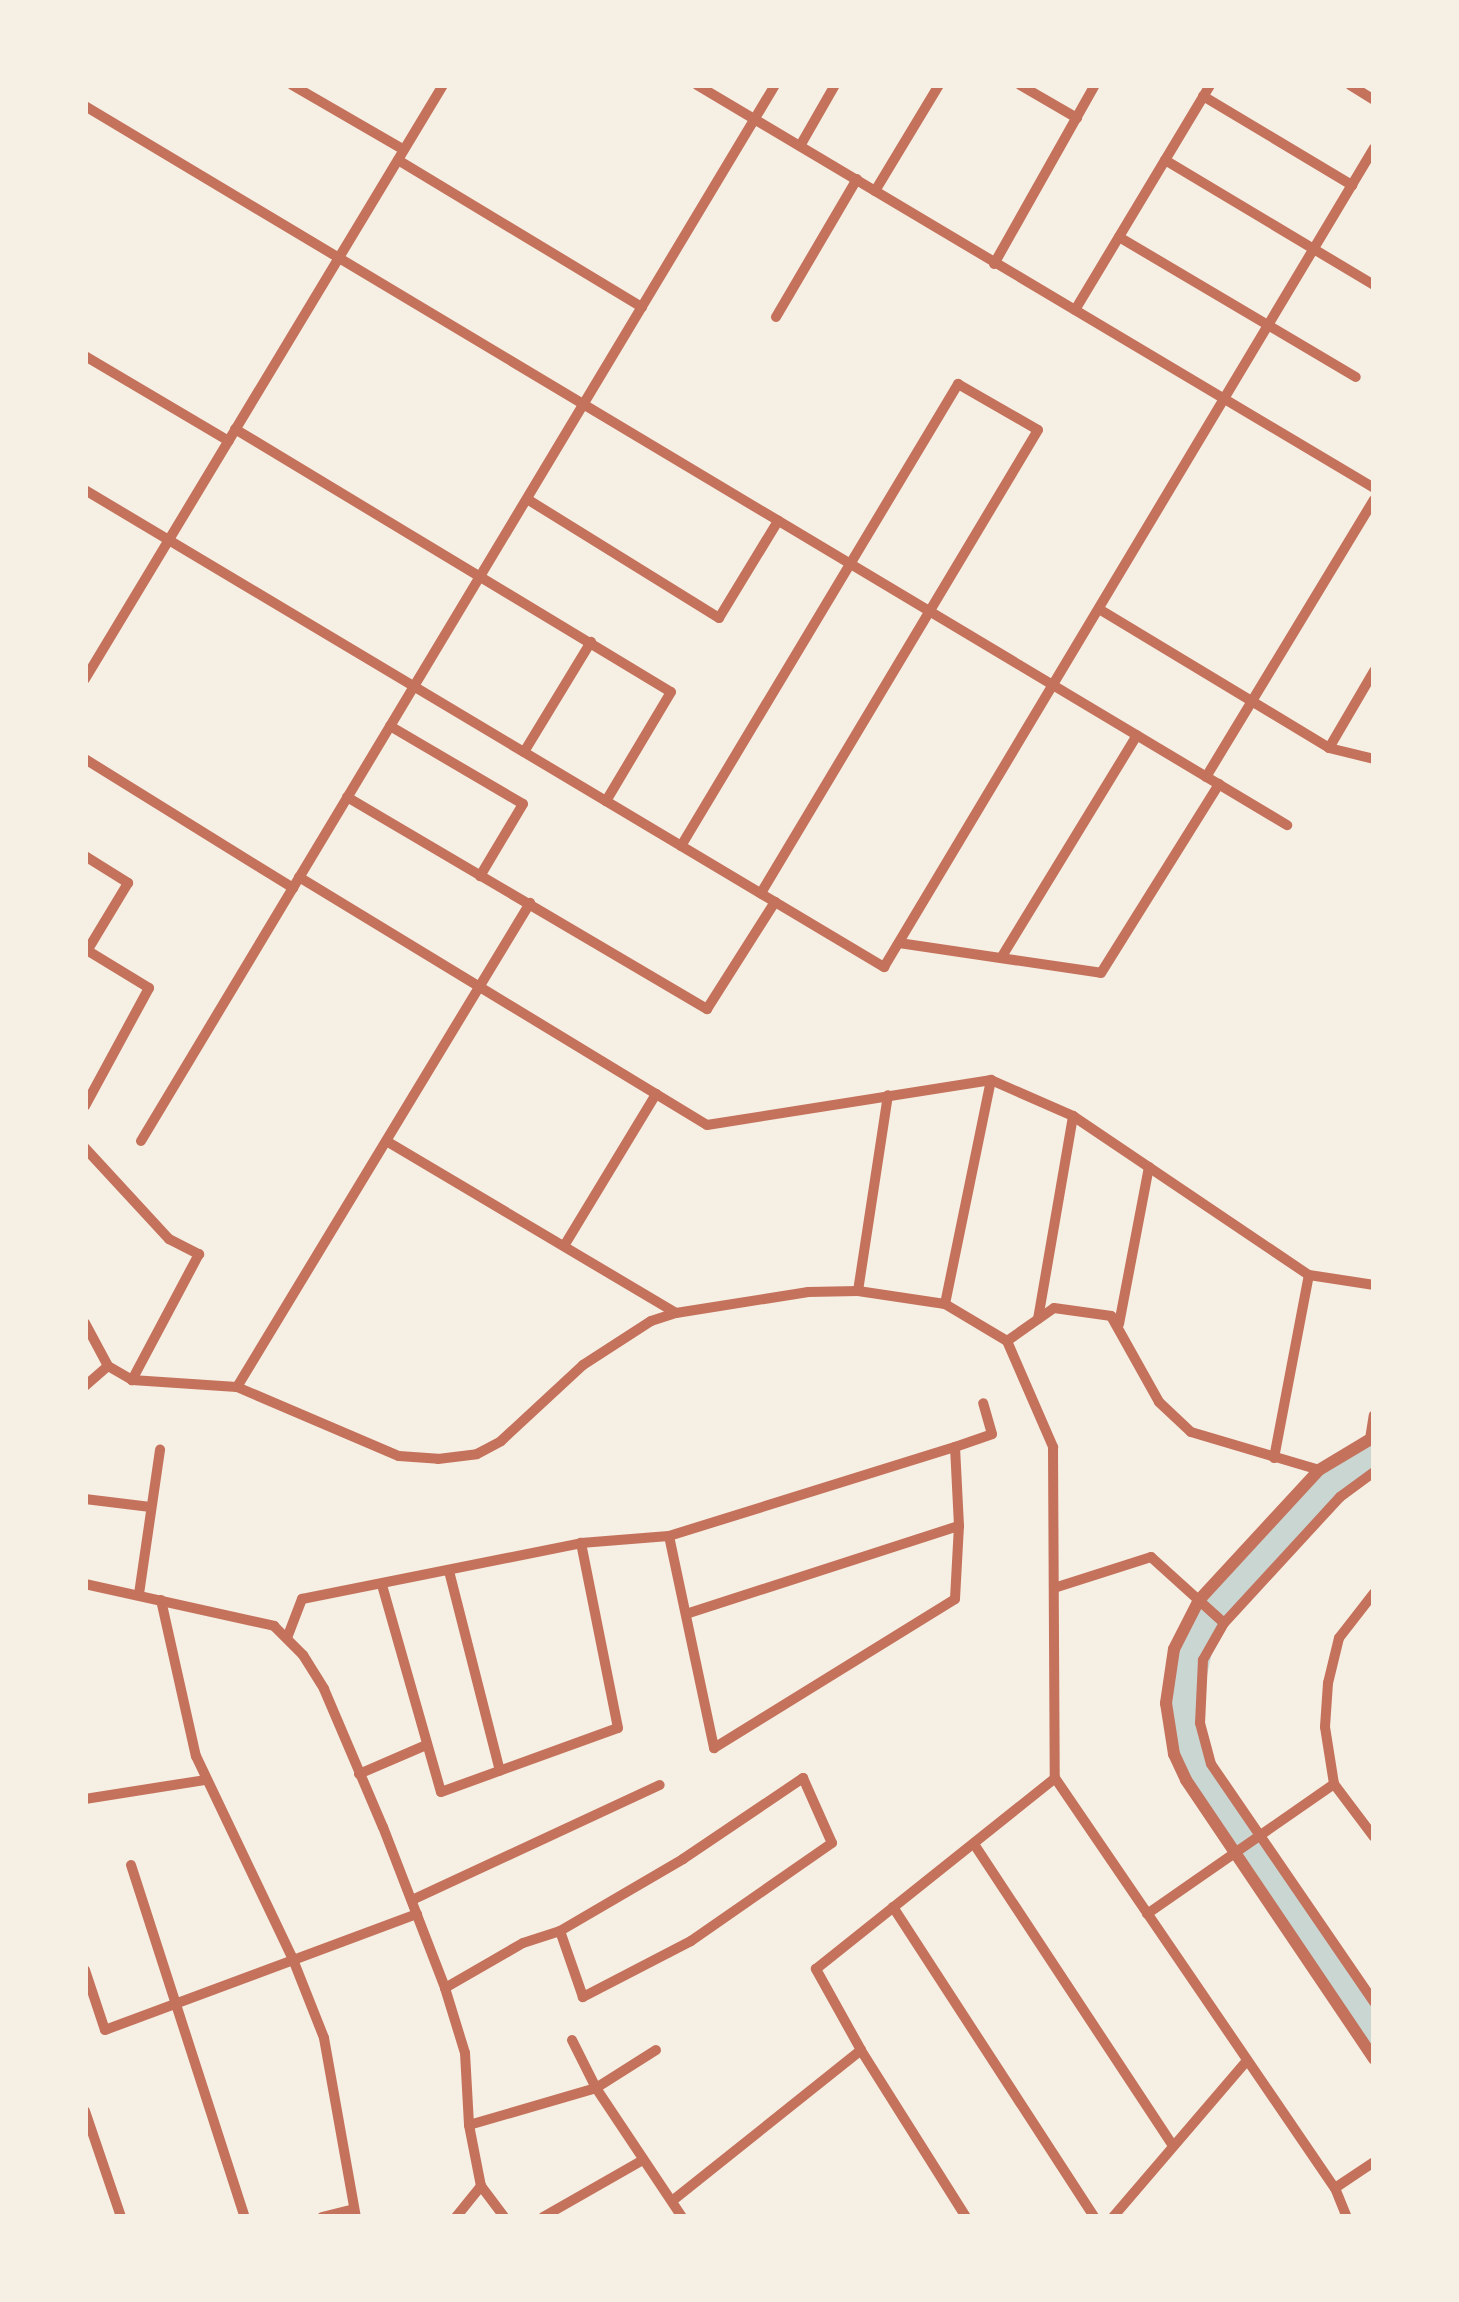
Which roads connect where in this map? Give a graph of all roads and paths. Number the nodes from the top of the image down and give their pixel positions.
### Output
1 (292, 85) edge
2 (443, 85) edge
3 (697, 85) edge
4 (775, 85) edge
5 (835, 85) edge
6 (939, 85) edge
7 (1020, 85) edge
8 (1095, 85) edge
9 (1210, 85) edge
10 (1350, 85) edge
11 (1203, 96) junction
12 (1374, 100) edge
13 (85, 106) edge
14 (1077, 118) junction
15 (754, 120) junction
16 (800, 146) junction
17 (1374, 148) edge
18 (401, 155) junction
19 (1165, 160) junction
20 (857, 179) junction
21 (1352, 185) junction
22 (875, 191) junction
23 (1119, 237) junction
24 (1314, 249) junction
25 (338, 258) junction
26 (994, 264) junction
27 (1374, 285) edge
28 (642, 307) junction
29 (1075, 310) junction
30 (776, 317) dead end
31 (1268, 325) junction
32 (85, 356) edge
33 (1356, 377) dead end
34 (1224, 400) junction
35 (583, 404) junction
36 (235, 430) junction
37 (228, 440) junction
38 (1374, 488) edge
39 (85, 490) edge
40 (527, 499) junction
41 (1374, 500) edge
42 (778, 521) junction
43 (168, 540) junction
44 (850, 564) junction
45 (479, 577) junction
46 (1098, 609) junction
47 (930, 611) junction
48 (592, 642) junction
49 (1374, 671) edge
50 (85, 678) edge
51 (1053, 685) junction
52 (414, 686) junction
53 (1252, 702) junction
54 (390, 726) junction
55 (1137, 735) junction
56 (1328, 748) junction
57 (524, 752) junction
58 (85, 759) edge
59 (1374, 759) edge
60 (1206, 776) junction
61 (1219, 784) junction
62 (347, 797) junction
63 (606, 802) junction
64 (1286, 824) dead end
65 (681, 846) junction
66 (85, 856) edge
67 (480, 876) junction
68 (296, 882) junction
69 (761, 894) junction
70 (775, 902) junction
71 (530, 903) junction
72 (899, 942) junction
73 (86, 950) edge
74 (1000, 958) junction
75 (482, 986) junction
76 (991, 1080) junction
77 (656, 1094) junction
78 (888, 1095) junction
79 (85, 1106) edge
80 (1073, 1116) junction
81 (141, 1141) dead end
82 (388, 1142) junction
83 (85, 1148) edge
84 (1149, 1166) junction
85 (564, 1246) junction
86 (1309, 1275) junction
87 (1374, 1286) edge
88 (858, 1291) junction
89 (945, 1304) junction
90 (676, 1313) junction
91 (1038, 1319) junction
92 (85, 1323) edge
93 (1119, 1324) junction
94 (1007, 1341) junction
95 (108, 1366) junction
96 (132, 1380) junction
97 (85, 1386) edge
98 (237, 1387) junction
99 (983, 1403) dead end
100 (1374, 1415) edge
101 (1372, 1438) edge
102 (955, 1447) junction
103 (160, 1450) dead end
104 (1274, 1458) junction
105 (1320, 1470) junction
106 (1373, 1475) edge
107 (85, 1500) edge
108 (151, 1507) junction
109 (959, 1526) junction
110 (669, 1536) junction
111 (581, 1543) junction
112 (449, 1571) junction
113 (85, 1584) edge
114 (382, 1585) junction
115 (1054, 1588) junction
116 (1374, 1593) edge
117 (139, 1594) junction
118 (161, 1600) junction
119 (1202, 1603) junction
120 (686, 1614) junction
121 (1221, 1620) junction
122 (287, 1638) junction
123 (424, 1746) junction
124 (500, 1771) junction
125 (359, 1774) junction
126 (1055, 1778) junction
127 (205, 1780) junction
128 (1334, 1784) junction
129 (660, 1785) dead end
130 (85, 1799) edge
131 (1374, 1838) edge
132 (1258, 1839) junction
133 (974, 1844) junction
134 (1239, 1852) junction
135 (130, 1865) dead end
136 (412, 1900) junction
137 (893, 1907) junction
138 (417, 1914) junction
139 (1147, 1914) junction
140 (560, 1931) junction
141 (292, 1957) junction
142 (85, 1970) edge
143 (445, 1988) junction
144 (1374, 2002) edge
145 (175, 2003) junction
146 (572, 2040) dead end
147 (656, 2050) dead end
148 (861, 2050) junction
149 (1374, 2060) edge
150 (1246, 2062) junction
151 (596, 2088) junction
152 (85, 2111) edge
153 (469, 2125) junction
154 (1172, 2144) junction
155 (643, 2160) junction
156 (1374, 2162) edge
157 (481, 2186) junction
158 (1335, 2188) junction
159 (672, 2201) junction
160 (355, 2213) edge
161 (121, 2217) edge
162 (245, 2217) edge
163 (322, 2217) edge
164 (456, 2217) edge
165 (504, 2217) edge
166 (543, 2217) edge
167 (682, 2217) edge
168 (966, 2217) edge
169 (1094, 2217) edge
170 (1113, 2217) edge
171 (1347, 2217) edge

1 - 18 street
2 - 18 street
3 - 15 street
4 - 15 street
5 - 16 street
6 - 22 street
7 - 14 street
8 - 14 street
9 - 11 street
10 - 12 street
11 - 19 street
11 - 21 street
13 - 25 street
14 - 26 street
15 - 16 street
15 - 28 street
16 - 20 street
17 - 21 street
18 - 25 street
18 - 28 street
19 - 23 street
19 - 24 street
20 - 22 street
20 - 30 street
21 - 24 street
22 - 26 street
23 - 29 street
23 - 31 street
24 - 27 street
24 - 31 street
25 - 35 street
25 - 36 street
26 - 29 street
28 - 35 street
29 - 34 street
31 - 33 street
31 - 34 street
32 - 37 street
34 - 38 street
34 - 46 street
35 - 40 street
35 - 42 street
36 - 37 street
36 - 45 street
37 - 43 street
39 - 43 street
40 - 42 street
40 - 45 street
41 - 53 street
42 - 44 street
43 - 50 street
43 - 52 street
44 - 47 street
44 - 47 street
44 - 65 street
45 - 48 street
45 - 52 street
46 - 51 street
46 - 53 street
47 - 51 street
47 - 69 street
48 - 57 street
48 - 63 street
49 - 56 street
51 - 55 street
51 - 72 street
52 - 54 street
52 - 57 street
53 - 56 street
53 - 60 street
54 - 62 street
54 - 67 street
55 - 60 street
55 - 74 street
56 - 59 street
57 - 63 street
58 - 68 street
60 - 61 street
61 - 64 street
61 - 74 street
62 - 67 street
62 - 68 street
63 - 65 street
65 - 69 street
66 - 73 street
67 - 71 street
68 - 75 street
68 - 81 street
69 - 70 street
70 - 71 street
70 - 72 street
71 - 75 street
72 - 74 street
73 - 79 street
75 - 77 street
75 - 82 street
76 - 78 street
76 - 80 street
76 - 89 street
77 - 78 street
77 - 85 street
78 - 88 street
80 - 84 street
80 - 91 street
82 - 85 street
82 - 98 street
83 - 96 street
84 - 86 street
84 - 93 street
85 - 90 street
86 - 87 street
86 - 104 street
88 - 89 street
88 - 90 street
89 - 94 street
90 - 98 street
91 - 93 street
91 - 94 street
92 - 95 street
93 - 104 street
94 - 115 street
95 - 96 street
95 - 97 street
96 - 98 street
99 - 102 street
100 - 101 street
101 - 105 street
102 - 109 street
102 - 110 street
103 - 108 street
104 - 105 street
105 - 119 street
106 - 121 street
107 - 108 street
108 - 117 street
109 - 120 street
109 - 120 street
110 - 111 street
110 - 120 street
111 - 112 street
111 - 124 street
112 - 114 street
112 - 124 street
113 - 117 street
114 - 122 street
114 - 123 street
115 - 119 street
115 - 126 street
116 - 128 street
117 - 118 street
118 - 122 street
118 - 127 street
119 - 121 street
119 - 134 street
121 - 132 street
122 - 125 street
123 - 124 street
123 - 125 street
125 - 136 street
126 - 133 street
126 - 139 street
127 - 130 street
127 - 141 street
128 - 131 street
128 - 132 street
129 - 136 street
132 - 134 street
132 - 144 street
133 - 137 street
133 - 154 street
134 - 139 street
134 - 149 street
135 - 145 street
136 - 138 street
137 - 148 street
137 - 169 street
138 - 141 street
138 - 143 street
139 - 150 street
140 - 140 street
140 - 143 street
141 - 145 street
141 - 160 street
142 - 145 street
143 - 153 street
145 - 162 street
146 - 151 street
147 - 151 street
148 - 159 street
148 - 168 street
150 - 154 street
150 - 158 street
151 - 153 street
151 - 155 street
152 - 161 street
153 - 157 street
154 - 170 street
155 - 159 street
155 - 166 street
156 - 158 street
157 - 164 street
157 - 165 street
158 - 171 street
159 - 167 street
160 - 163 street

